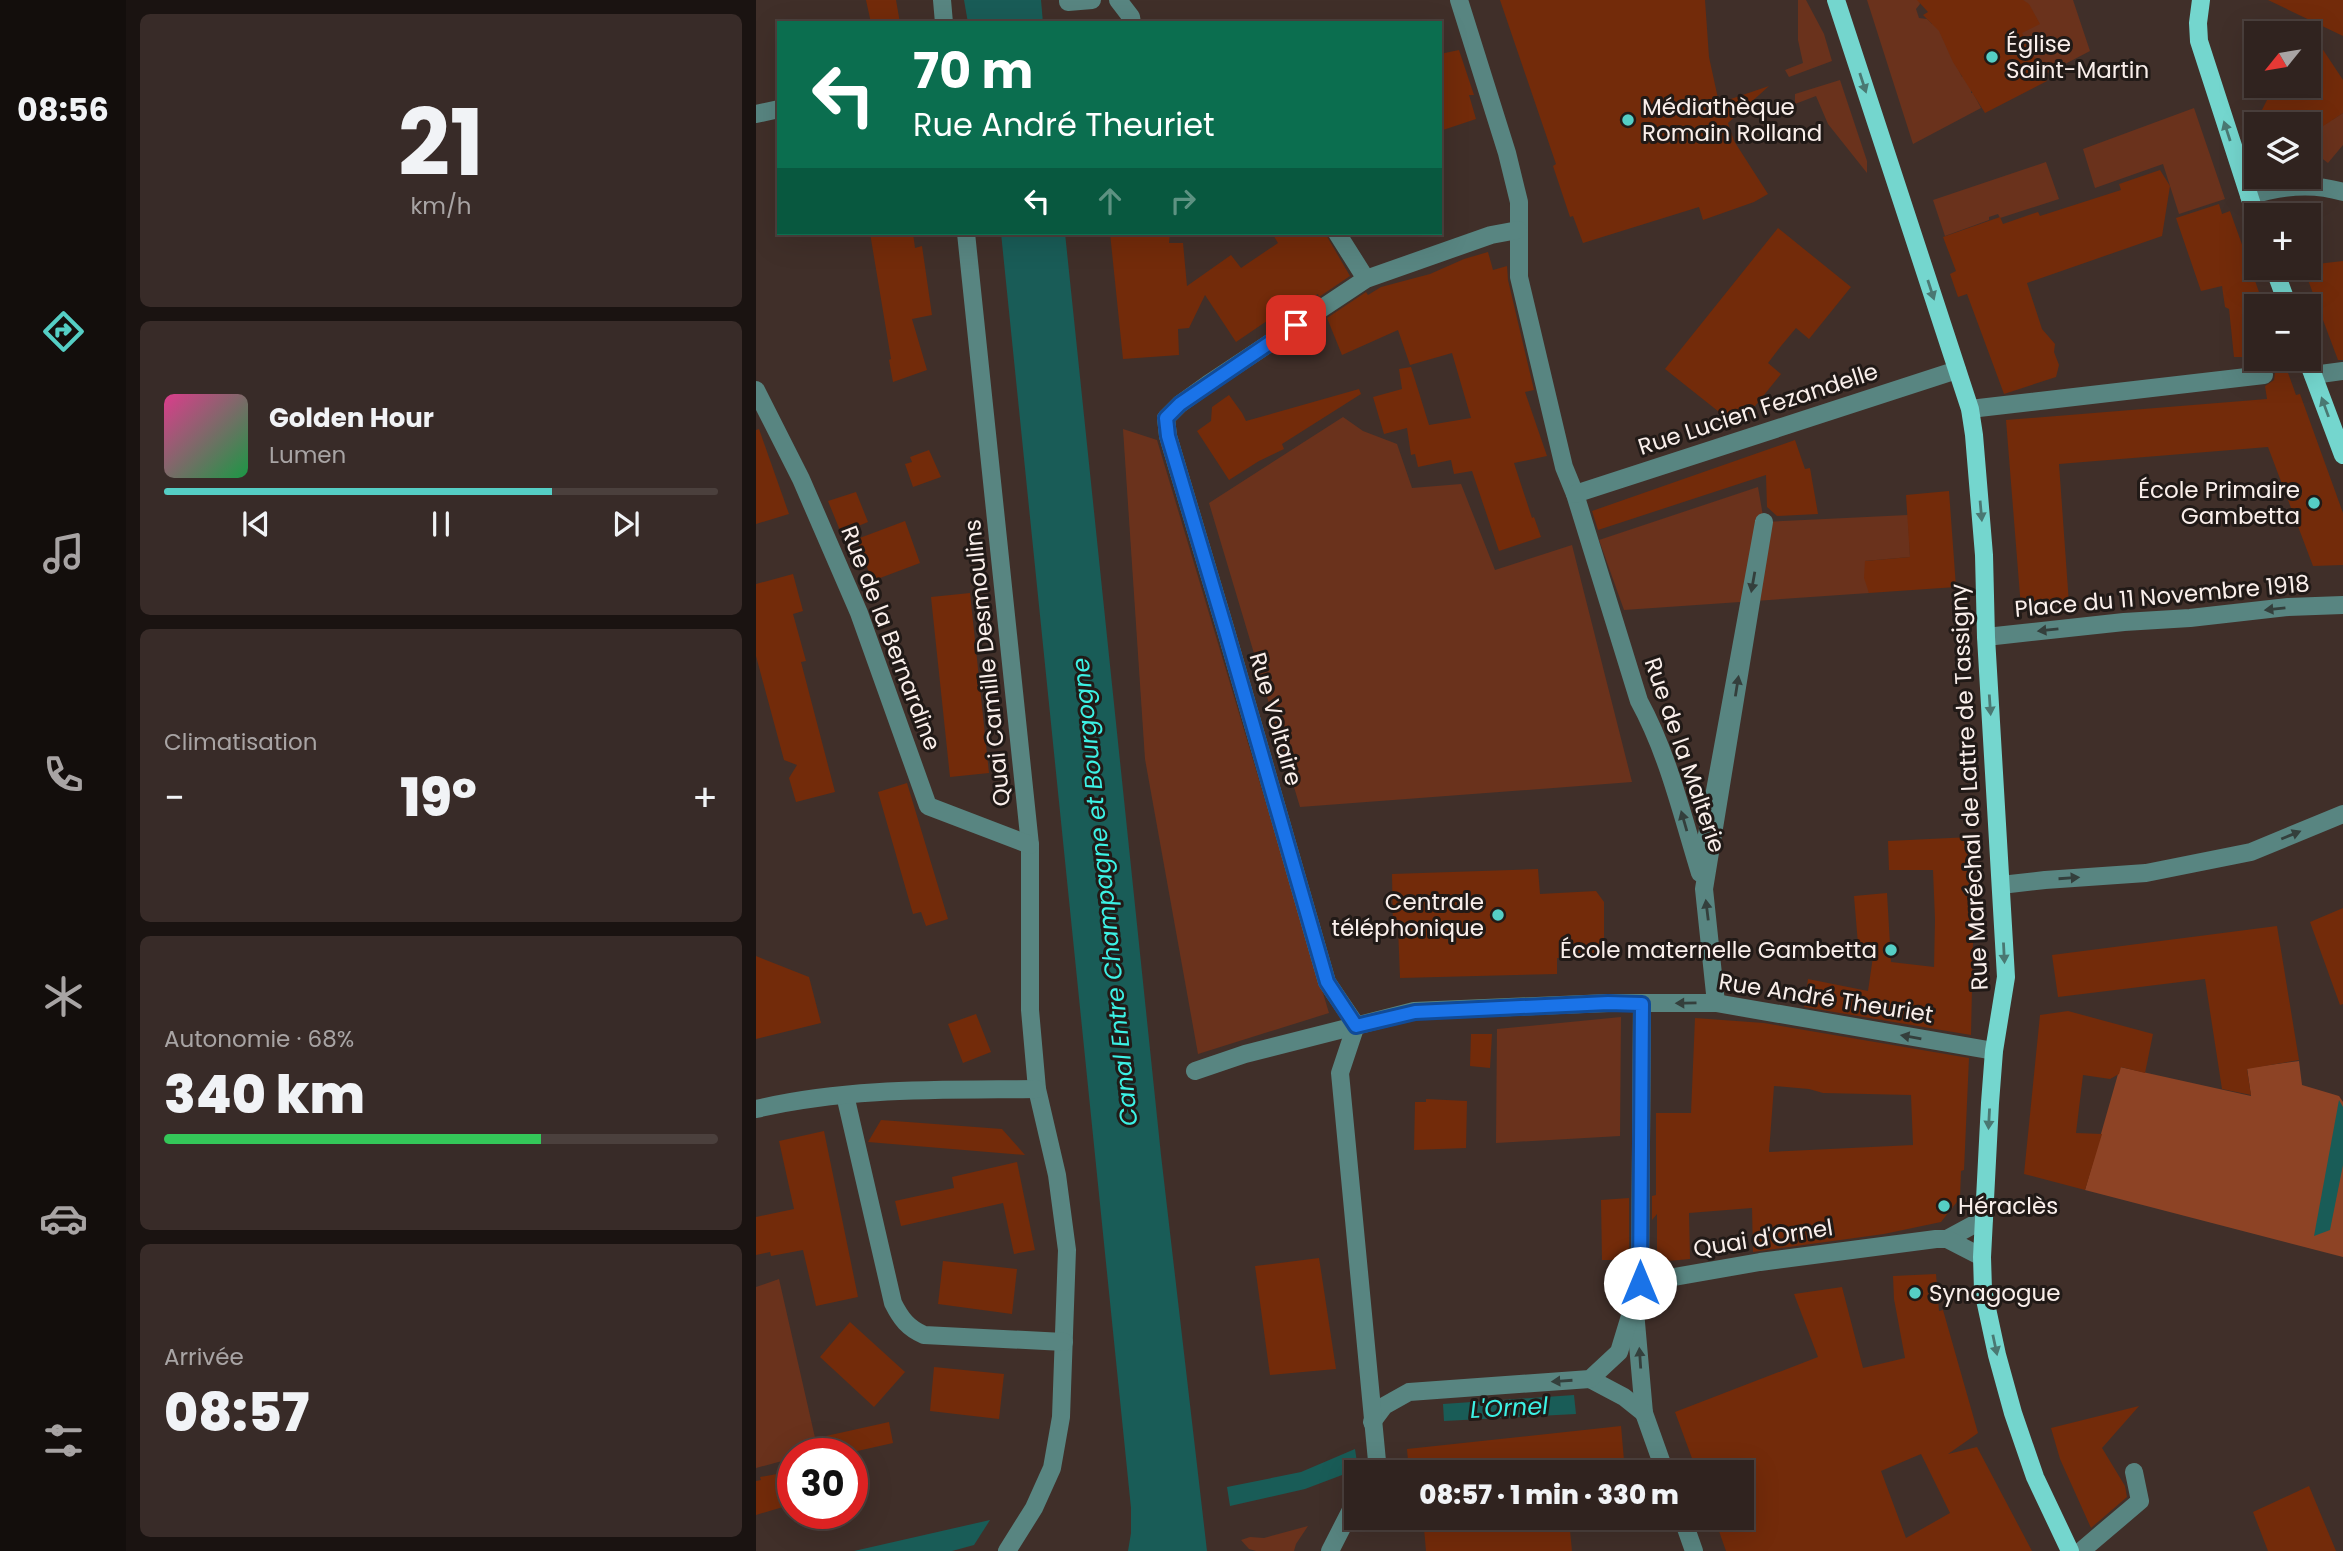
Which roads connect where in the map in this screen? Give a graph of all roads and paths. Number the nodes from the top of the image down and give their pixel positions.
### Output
1 (942, 0) edge
2 (1091, 0) edge
3 (1118, 0) edge
4 (1459, 0) edge
5 (1826, 0) edge
6 (1836, 0) edge
7 (2201, 0) edge
8 (1068, 1) edge
9 (1841, 18) junction
10 (944, 21) edge
11 (1132, 21) edge
12 (777, 109) edge
13 (756, 114) edge
14 (2343, 192) edge
15 (2249, 196) junction
16 (2251, 203) edge
17 (1518, 229) junction
18 (966, 235) edge
19 (1337, 235) edge
20 (1366, 279) junction
21 (2321, 369) edge
22 (1957, 370) junction
23 (2312, 371) edge
24 (2343, 372) edge
25 (2264, 374) dead end
26 (756, 390) edge
27 (1970, 409) junction
28 (2343, 455) edge
29 (1575, 494) junction
30 (2343, 605) edge
31 (1986, 637) junction
32 (2343, 814) edge
33 (1030, 845) junction
34 (2001, 885) junction
35 (1716, 1003) junction
36 (1642, 1004) junction
37 (1356, 1026) junction
38 (1986, 1050) junction
39 (1195, 1071) dead end
40 (1037, 1089) junction
41 (845, 1095) junction
42 (756, 1109) edge
43 (1984, 1219) junction
44 (1942, 1239) junction
45 (1982, 1257) junction
46 (1640, 1283) junction
47 (1633, 1306) junction
48 (1064, 1342) junction
49 (1590, 1379) junction
50 (1644, 1413) junction
51 (1372, 1422) junction
52 (1377, 1460) edge
53 (1661, 1460) edge
54 (2134, 1472) dead end
55 (1344, 1524) edge
56 (1687, 1530) edge
57 (1007, 1551) edge
58 (1330, 1551) edge
59 (1694, 1551) edge
60 (2070, 1551) edge
61 (2081, 1551) edge

1 - 10 street
2 - 8 street
3 - 11 street
4 - 17 street, Rue de la Malterie
5 - 9 street
6 - 9 main road, Rue Maréchal de Lattre de Tassigny
15 -> 7 main road
9 -> 22 main road, Rue Maréchal de Lattre de Tassigny
12 - 13 street
14 - 15 street
15 - 16 main road
17 - 20 street
17 - 29 street, Rue de la Malterie
18 - 33 street, Quai Camille Desmoulins
19 - 20 street
20 - 37 street, Rue Voltaire
21 - 24 street
22 - 27 main road, Rue Maréchal de Lattre de Tassigny
22 - 29 street, Rue Lucien Fezandelle
28 -> 23 main road
25 - 27 street
26 - 33 street, Rue de la Bernardine
27 -> 31 main road, Rue Maréchal de Lattre de Tassigny
35 -> 29 street, Rue de la Malterie
30 -> 31 street, Place du 11 Novembre 1918
31 -> 34 main road, Rue Maréchal de Lattre de Tassigny
34 -> 32 street
33 - 40 street, Quai Camille Desmoulins
34 -> 38 main road, Rue Maréchal de Lattre de Tassigny
35 -> 36 street, Rue André Theuriet
38 -> 35 street, Rue André Theuriet
36 - 37 street, Rue André Theuriet
36 - 46 street
37 - 39 street, Rue André Theuriet
37 - 51 street
38 -> 43 main road, Rue Maréchal de Lattre de Tassigny
40 - 41 street
40 - 48 street, Quai Camille Desmoulins
41 - 42 street
41 - 48 street
43 - 44 street
43 - 45 main road, Rue Maréchal de Lattre de Tassigny
44 - 45 street
44 - 46 street, Quai d'Ornel
45 -> 60 main road, Rue Maréchal de Lattre de Tassigny
46 - 47 street
47 - 49 street
50 -> 47 street
48 - 57 street, Quai Camille Desmoulins
49 - 50 street
49 -> 51 street
50 - 53 street
51 - 52 street
54 - 61 street
55 - 58 street
56 - 59 street

